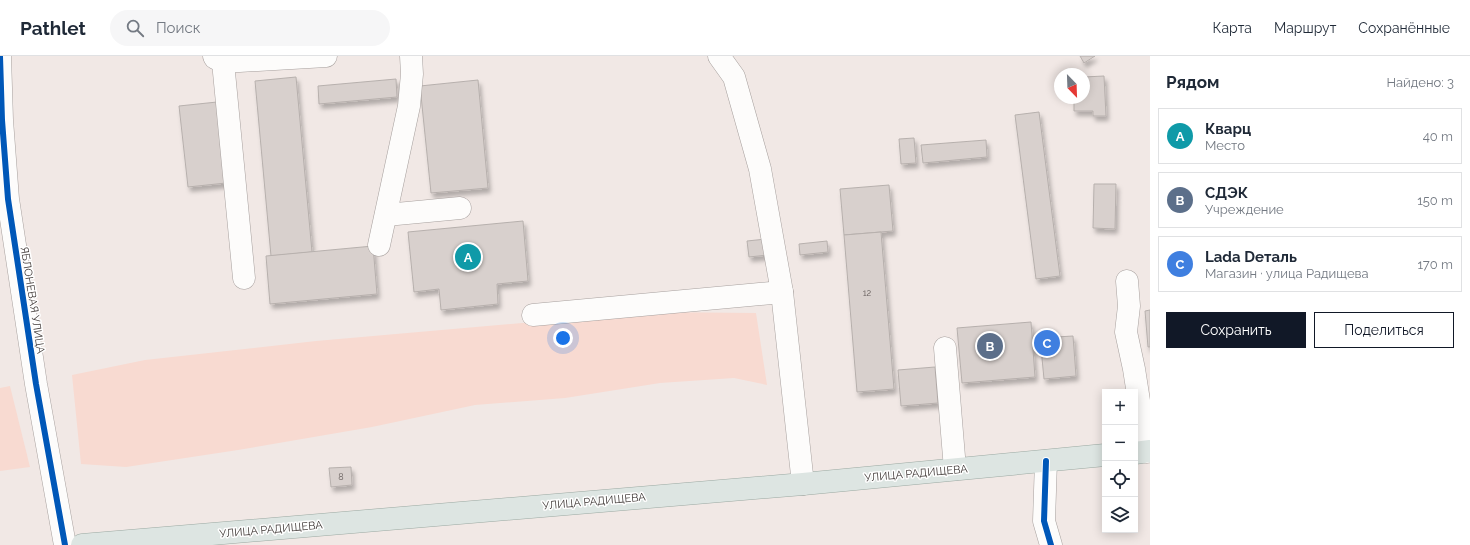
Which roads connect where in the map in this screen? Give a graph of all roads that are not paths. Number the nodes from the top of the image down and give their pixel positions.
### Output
1 (0, 56) edge
2 (326, 56) edge
3 (411, 56) edge
4 (719, 56) edge
5 (219, 59) edge
6 (460, 208) dead end
7 (386, 215) junction
8 (379, 245) dead end
9 (244, 278) dead end
10 (1127, 281) dead end
11 (782, 292) junction
12 (533, 315) dead end
13 (945, 348) dead end
14 (1144, 452) edge
15 (1102, 456) edge
16 (1046, 461) junction
17 (955, 469) junction
18 (803, 484) junction
19 (65, 545) edge
20 (82, 545) edge
21 (1051, 545) edge

1 - 19 street, ЯБЛОНЕВАЯ УЛИЦА
2 - 5 street
3 - 7 street
4 - 11 street
5 - 9 street
6 - 7 street
7 - 8 street
10 - 14 street
11 - 12 street
11 - 18 street
13 - 17 street
15 - 16 main road, УЛИЦА РАДИЩЕВА
16 - 17 main road, УЛИЦА РАДИЩЕВА
16 - 21 street
17 - 18 main road, УЛИЦА РАДИЩЕВА
18 - 20 main road, УЛИЦА РАДИЩЕВА

